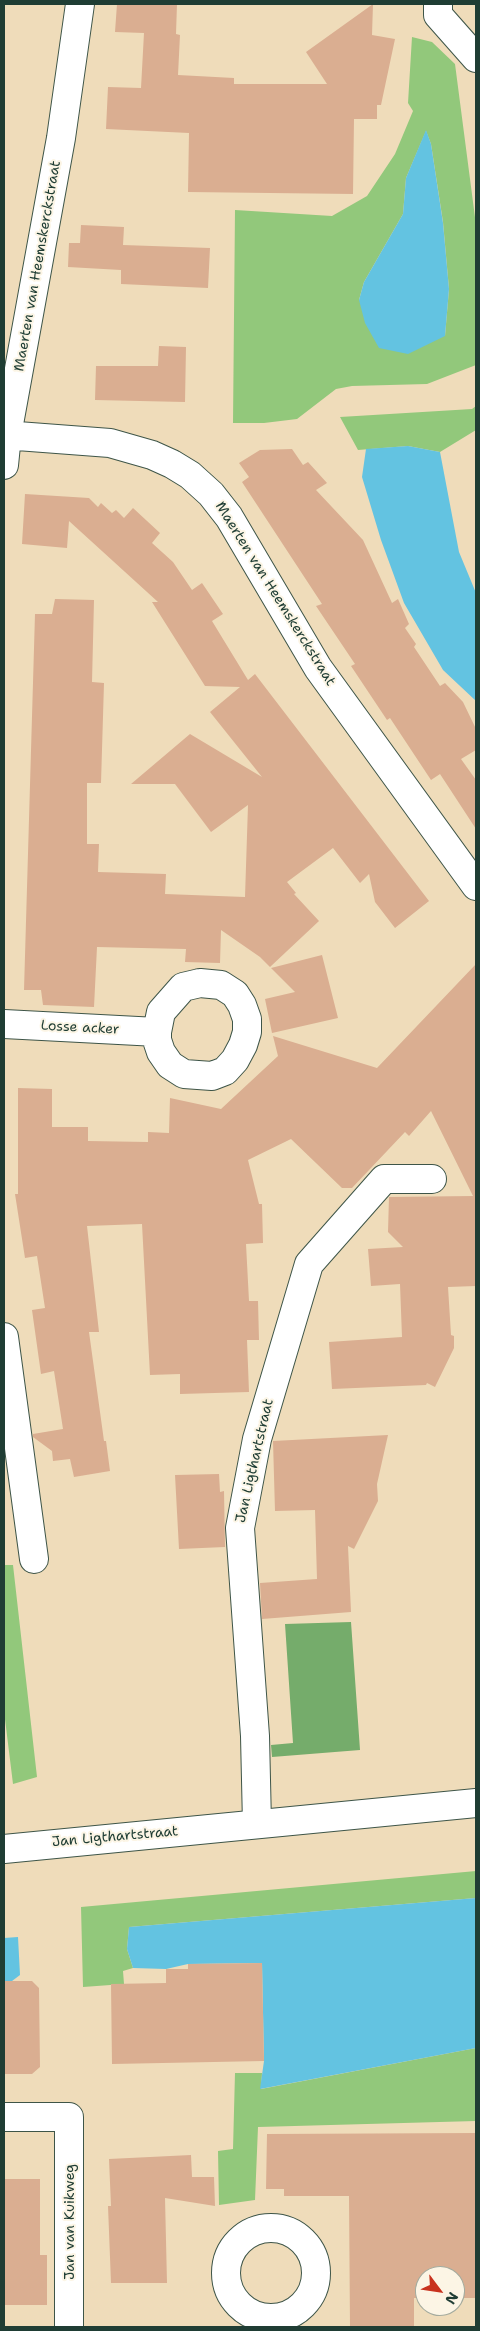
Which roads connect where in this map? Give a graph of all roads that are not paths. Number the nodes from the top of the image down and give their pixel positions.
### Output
1 (80, 4) edge
2 (438, 4) edge
3 (476, 58) edge
4 (5, 435) edge
5 (4, 465) edge
6 (476, 886) edge
7 (4, 1024) edge
8 (156, 1032) dead end
9 (432, 1179) dead end
10 (4, 1337) edge
11 (34, 1560) dead end
12 (476, 1803) edge
13 (257, 1824) junction
14 (4, 1849) edge
15 (4, 2117) edge
16 (69, 2327) edge

1 - 4 street, Maerten van Heemskerckstraat
2 - 3 street
4 - 5 street
4 - 6 street, Maerten van Heemskerckstraat
7 - 8 street, Losse acker
9 - 13 street, Jan Ligthartstraat
10 - 11 street
12 - 13 street, Jan Ligthartstraat
13 - 14 street, Jan Ligthartstraat
15 - 16 street, Jan van Kuikweg

